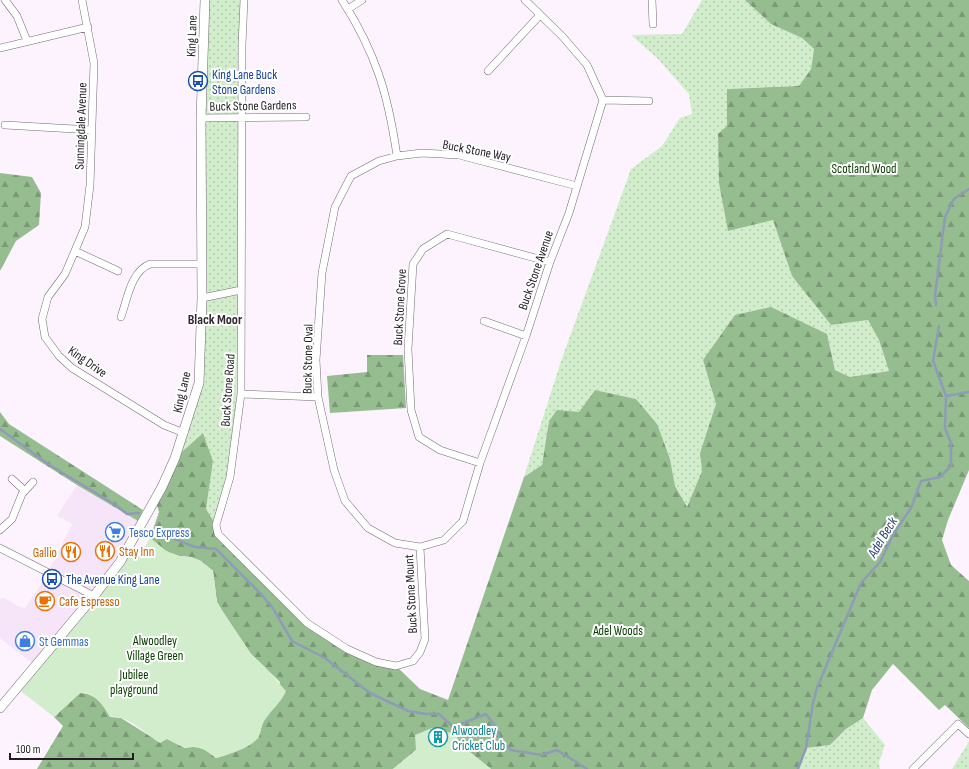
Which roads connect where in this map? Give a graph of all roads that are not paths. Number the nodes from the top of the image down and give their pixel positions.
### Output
1 (6, 0) edge
2 (82, 0) edge
3 (205, 0) edge
4 (244, 0) edge
5 (342, 0) edge
6 (362, 0) edge
7 (525, 0) edge
8 (652, 0) edge
9 (348, 9) junction
10 (540, 15) junction
11 (653, 24) dead end
12 (88, 27) junction
13 (27, 41) junction
14 (0, 48) edge
15 (488, 71) dead end
16 (603, 100) junction
17 (649, 101) dead end
18 (306, 116) dead end
19 (201, 118) junction
20 (242, 118) junction
21 (5, 125) dead end
22 (92, 130) junction
23 (397, 156) junction
24 (351, 176) joint
25 (577, 186) junction
26 (75, 252) junction
27 (550, 262) junction
28 (202, 264) junction
29 (118, 270) dead end
30 (241, 290) junction
31 (202, 298) junction
32 (121, 317) dead end
33 (484, 321) dead end
34 (526, 336) junction
35 (241, 394) junction
36 (318, 397) junction
37 (184, 433) junction
38 (480, 463) junction
39 (12, 479) dead end
40 (33, 482) dead end
41 (25, 491) junction
42 (0, 530) edge
43 (420, 547) junction
44 (0, 548) edge
45 (94, 596) junction
46 (413, 661) joint
47 (0, 708) edge
48 (969, 734) edge
49 (913, 769) edge

1 - 13 street
2 - 12 street, Sunningdale Avenue
3 - 19 street, King Lane
4 - 20 street, Buck Stone Road
5 - 9 street
6 - 9 street
7 - 10 street
8 - 11 street
9 - 23 street
10 - 15 street
10 - 16 street
12 - 13 street
12 - 22 street, Sunningdale Avenue
13 - 14 street
16 - 17 street
16 - 25 street, Buck Stone Avenue
18 - 20 street, Buck Stone Gardens
19 - 20 street, Buck Stone Gardens
19 - 28 street, King Lane
20 - 30 street, Buck Stone Road
21 - 22 street
22 - 26 street, Sunningdale Avenue
23 - 24 street, Buck Stone Way
23 - 25 street, Buck Stone Way
24 - 36 street, Buck Stone Oval
25 - 27 street, Buck Stone Avenue
26 - 29 street
26 - 37 street, King Drive
27 - 34 street, Buck Stone Avenue
27 - 38 street, Buck Stone Grove
28 - 31 street, King Lane
28 - 32 street
30 - 31 street
30 - 35 street, Buck Stone Road
31 - 37 street, King Lane
33 - 34 street
34 - 38 street, Buck Stone Avenue
35 - 36 street
35 - 46 street, Buck Stone Road
36 - 43 street, Buck Stone Oval
37 - 45 street, King Lane
38 - 43 street, Buck Stone Avenue
39 - 41 street
40 - 41 street
41 - 42 street
43 - 46 street, Buck Stone Mount
44 - 45 street
45 - 47 street, King Lane
48 - 49 street

